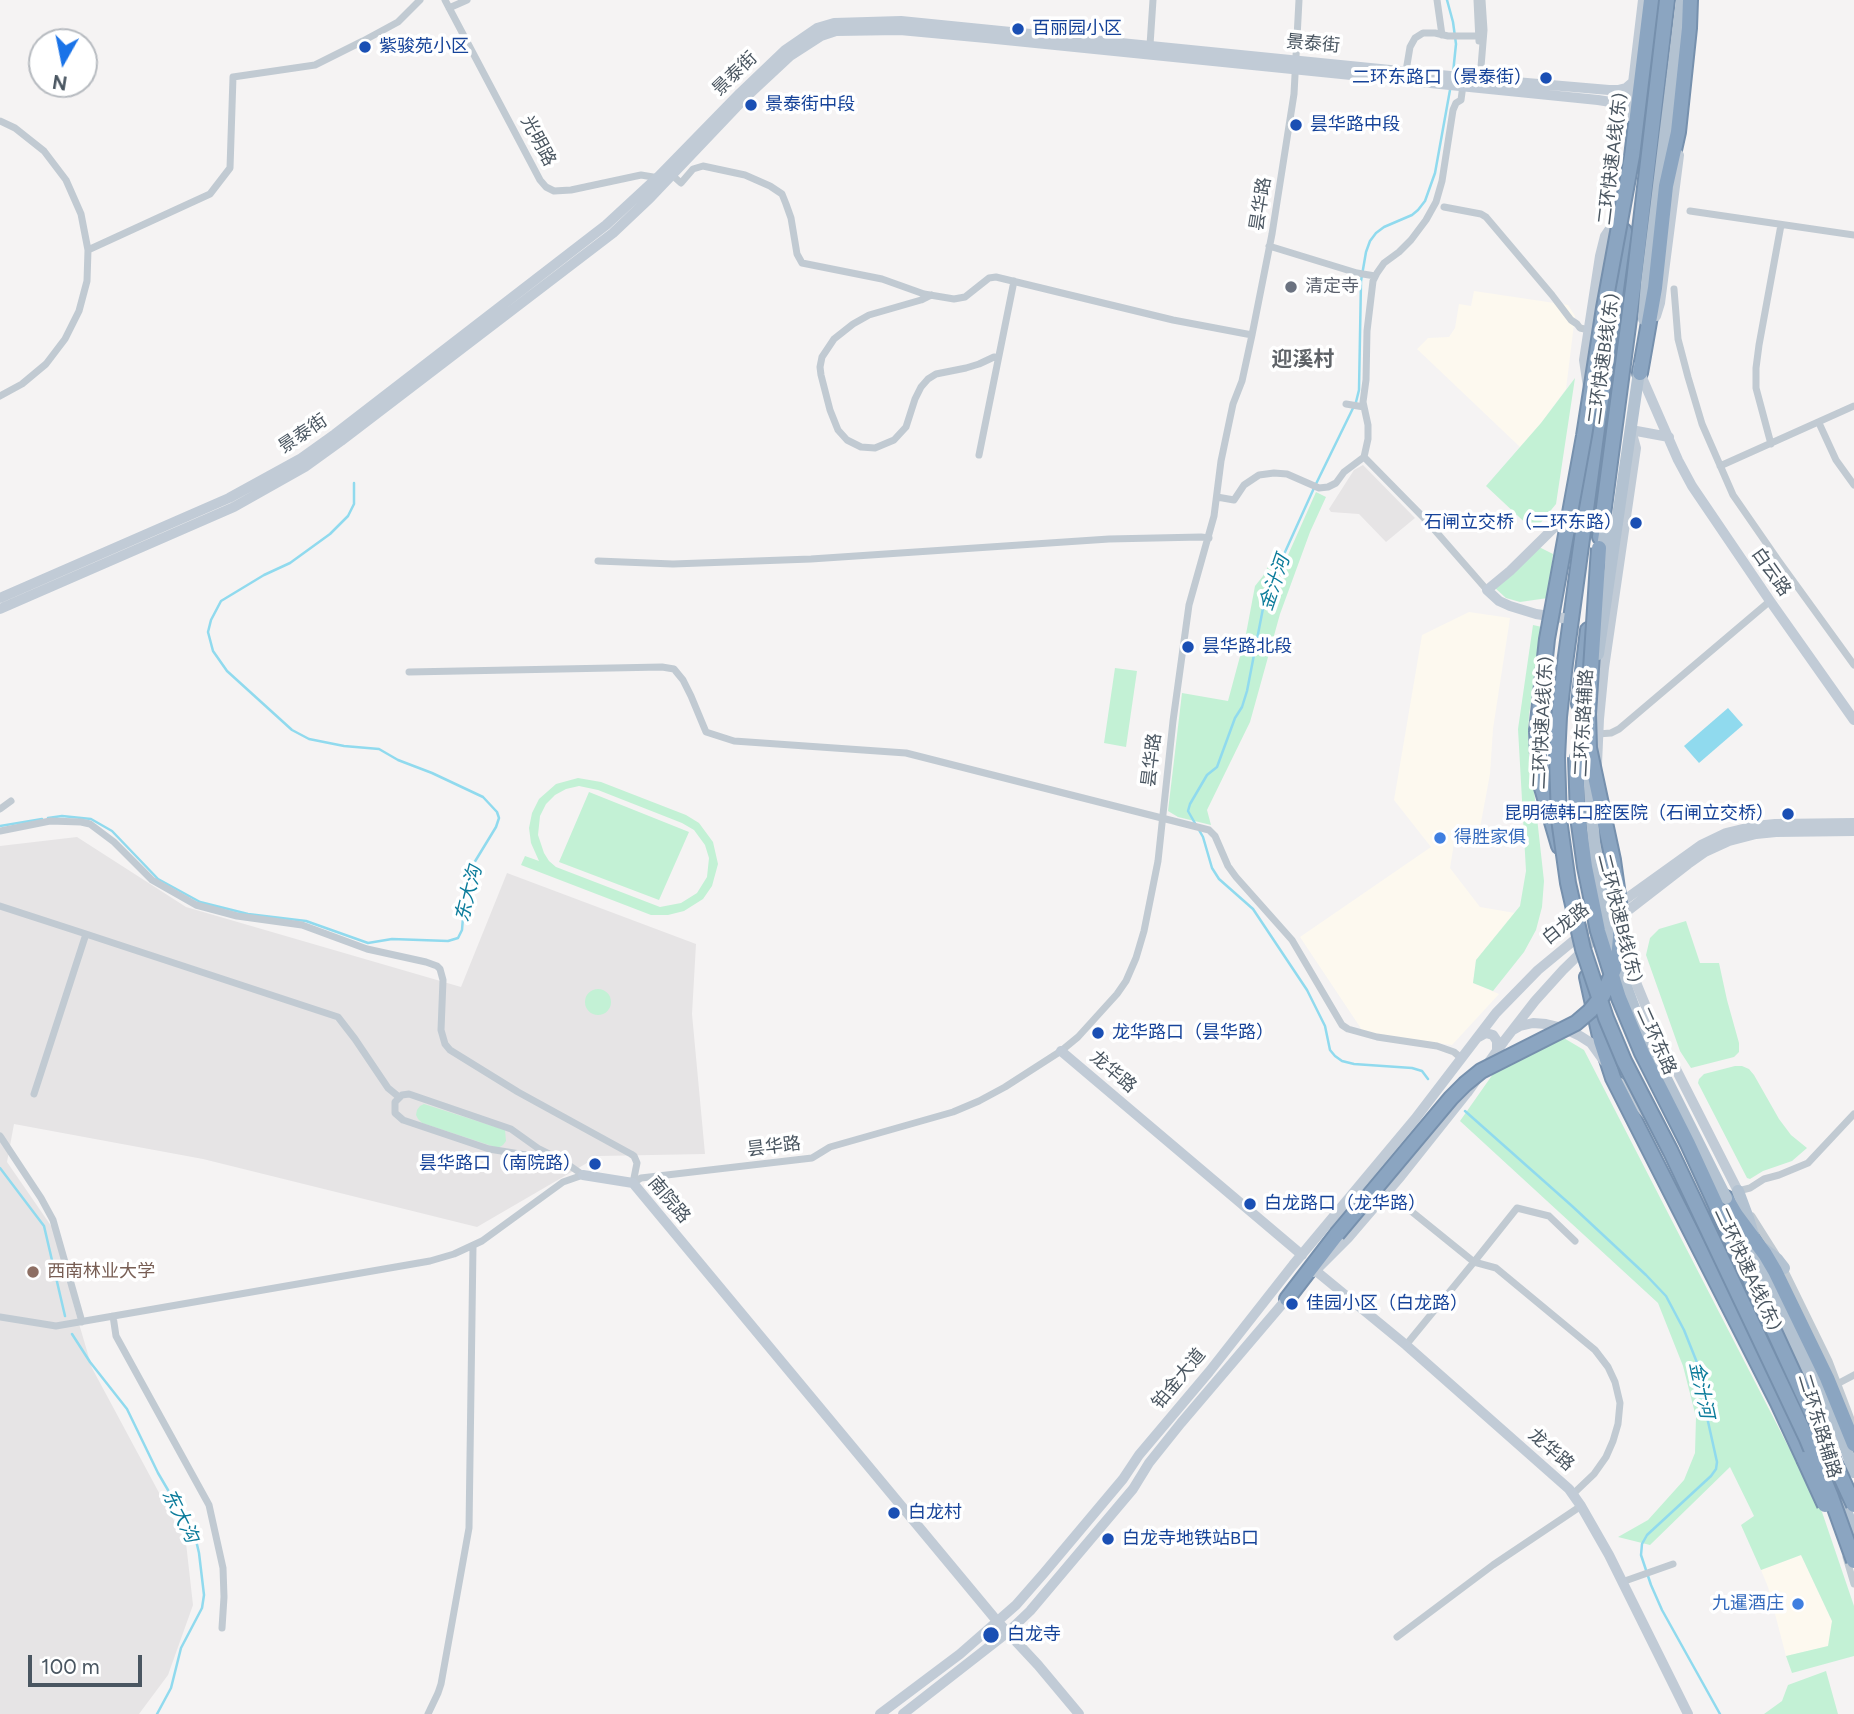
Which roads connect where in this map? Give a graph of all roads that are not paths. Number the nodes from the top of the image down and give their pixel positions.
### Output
1 (420, 0) edge
2 (444, 0) edge
3 (467, 0) edge
4 (1153, 0) edge
5 (1300, 0) edge
6 (1437, 0) edge
7 (1479, 0) edge
8 (1643, 0) edge
9 (1651, 0) edge
10 (1667, 0) edge
11 (1673, 0) edge
12 (1682, 0) edge
13 (1690, 0) edge
14 (1696, 0) edge
15 (449, 8) junction
16 (1445, 35) junction
17 (1479, 36) junction
18 (1150, 46) junction
19 (1296, 64) junction
20 (1406, 71) junction
21 (1438, 79) junction
22 (1477, 79) junction
23 (1461, 82) junction
24 (1633, 82) junction
25 (1629, 115) junction
26 (0, 121) edge
27 (1632, 156) junction
28 (665, 179) junction
29 (1625, 205) junction
30 (1444, 208) dead end
31 (1690, 211) dead end
32 (1781, 225) junction
33 (1854, 235) edge
34 (1269, 246) junction
35 (88, 250) junction
36 (1372, 275) junction
37 (1014, 281) junction
38 (1674, 289) dead end
39 (932, 295) junction
40 (1589, 330) junction
41 (1252, 335) junction
42 (998, 358) junction
43 (1640, 373) junction
44 (0, 396) edge
45 (1346, 404) dead end
46 (1854, 406) edge
47 (1364, 407) junction
48 (1819, 423) junction
49 (1631, 430) junction
50 (1669, 437) junction
51 (1595, 442) junction
52 (1770, 444) junction
53 (1623, 446) junction
54 (979, 455) dead end
55 (1364, 457) junction
56 (1720, 466) junction
57 (1854, 485) edge
58 (1588, 493) junction
59 (1217, 497) junction
60 (1209, 538) junction
61 (1598, 548) junction
62 (598, 561) dead end
63 (1487, 590) junction
64 (0, 598) edge
65 (1770, 601) junction
66 (0, 608) edge
67 (1569, 619) junction
68 (1854, 665) edge
69 (409, 672) dead end
70 (1854, 720) edge
71 (1598, 734) junction
72 (11, 801) dead end
73 (0, 809) edge
74 (1161, 817) junction
75 (1854, 823) edge
76 (0, 831) edge
77 (1854, 831) edge
78 (1565, 866) junction
79 (0, 906) edge
80 (1616, 913) junction
81 (86, 934) junction
82 (1579, 935) junction
83 (1583, 950) junction
84 (1511, 1032) junction
85 (1476, 1038) junction
86 (1061, 1051) junction
87 (1497, 1051) junction
88 (1461, 1058) junction
89 (1608, 1067) junction
90 (34, 1094) dead end
91 (399, 1097) junction
92 (1854, 1114) edge
93 (0, 1136) edge
94 (1665, 1138) junction
95 (563, 1161) junction
96 (583, 1175) junction
97 (633, 1183) junction
98 (1727, 1197) junction
99 (1411, 1211) dead end
100 (1754, 1240) junction
101 (1576, 1241) dead end
102 (473, 1246) junction
103 (1302, 1255) junction
104 (1474, 1262) junction
105 (1784, 1268) junction
106 (1316, 1270) junction
107 (1765, 1275) junction
108 (1287, 1299) junction
109 (113, 1316) junction
110 (0, 1317) edge
111 (82, 1322) junction
112 (1406, 1345) junction
113 (1854, 1375) edge
114 (1839, 1383) junction
115 (1794, 1397) junction
116 (1854, 1427) edge
117 (1148, 1444) junction
118 (1854, 1444) edge
119 (1158, 1451) junction
120 (1830, 1468) junction
121 (1854, 1472) edge
122 (1573, 1494) junction
123 (1854, 1505) edge
124 (1581, 1506) junction
125 (1854, 1532) edge
126 (1854, 1561) edge
127 (1674, 1564) dead end
128 (1854, 1570) edge
129 (1622, 1582) junction
130 (1854, 1584) edge
131 (997, 1621) junction
132 (222, 1628) dead end
133 (1008, 1632) junction
134 (1397, 1637) dead end
135 (428, 1714) edge
136 (880, 1714) edge
137 (903, 1714) edge
138 (1079, 1714) edge
139 (1688, 1714) edge

1 - 35 street
2 - 15 street, 光明路
3 - 15 street
4 - 18 street
5 - 19 street, 昙华路
6 - 16 street
7 - 17 street
7 - 22 street
8 - 24 street
9 - 27 highway, 二环快速A线(东)
10 - 61 highway, 二环快速B线(东), bridge
11 - 53 main road
12 - 43 main road
13 - 43 highway
14 - 43 street
15 - 28 street, 光明路
16 - 17 street
16 - 20 street
17 - 22 street
18 - 19 street, 景泰街
18 - 28 street, 景泰街
19 - 20 street, 景泰街
19 - 21 street, 景泰街
19 - 28 street, 景泰街
19 - 34 street, 昙华路
20 - 21 street, 景泰街
21 - 23 street, 景泰街
22 - 23 street, 景泰街
22 - 24 street, 景泰街
23 - 25 street, 景泰街
23 - 36 street
24 - 25 street
25 - 29 street
26 - 35 street
27 - 78 highway, bridge
27 - 126 highway, 二环快速A线(东), bridge
28 - 39 street
28 - 64 street, 景泰街
28 - 66 street, 景泰街
29 - 40 street
29 - 51 street
30 - 40 street
31 - 32 street
32 - 33 street
32 - 52 street
34 - 36 street
34 - 41 street, 昙华路
35 - 44 street
36 - 47 street
37 - 39 street
37 - 41 street
37 - 42 street
38 - 56 street
39 - 42 street
40 - 51 street
41 - 59 street, 昙华路
42 - 54 street
43 - 49 main road
43 - 50 street, 白云路
45 - 47 street
46 - 48 street
47 - 55 street
48 - 52 street
48 - 57 street
49 - 50 street
49 - 53 main road
49 - 71 street, 二环东路辅路
50 - 65 street, 白云路
51 - 58 street, 二环东路辅路
52 - 56 street
53 - 98 main road, 二环东路, bridge
55 - 59 street
55 - 63 street
56 - 68 street
58 - 63 street
58 - 67 street, 二环东路辅路
59 - 60 street, 昙华路
60 - 62 street
60 - 74 street, 昙华路
61 - 108 highway, bridge
61 - 123 highway, 二环快速B线(东), bridge
63 - 67 street
65 - 70 street, 白云路
65 - 71 street
67 - 78 street, 二环东路辅路
69 - 74 street
71 - 80 street, 二环东路辅路
72 - 73 street
74 - 86 street, 昙华路
74 - 88 street
75 - 80 street, 白龙路
76 - 97 street
77 - 80 street, 白龙路
78 - 82 street, 二环东路辅路
79 - 81 street
80 - 82 street, 白龙路
80 - 83 street, 白龙路
80 - 98 street, 二环东路辅路
81 - 90 street
81 - 91 street
82 - 83 street, 二环东路辅路
82 - 85 street, 白龙路
83 - 84 street, 白龙路
83 - 89 highway
83 - 94 street, 二环东路辅路
84 - 87 street, 白龙路
84 - 89 street
85 - 87 street
85 - 88 street, 铂金大道
86 - 97 street, 昙华路
86 - 103 street, 龙华路
87 - 106 street, 铂金大道
88 - 103 street, 铂金大道
89 - 94 street
89 - 128 highway, bridge
91 - 95 street
91 - 95 street
92 - 98 street
93 - 111 street
94 - 115 street, 二环东路辅路
95 - 96 street
96 - 97 street, 南院路
96 - 102 street
97 - 131 street, 南院路
98 - 100 highway
98 - 105 street, 二环东路辅路
98 - 107 main road, 二环东路
98 - 120 main road, 二环东路
99 - 104 street
100 - 105 main road
100 - 107 main road
100 - 118 highway
101 - 104 street
102 - 109 street
102 - 135 street
103 - 117 street, 铂金大道
104 - 112 street
104 - 122 street
105 - 114 street, 二环东路辅路
106 - 108 street, 铂金大道
106 - 112 street, 龙华路
107 - 121 main road, 二环东路
108 - 119 street, 铂金大道
109 - 111 street
109 - 132 street
110 - 111 street
112 - 122 street, 龙华路
113 - 114 street
114 - 116 street, 二环东路辅路
115 - 120 main road
115 - 130 street, 二环东路辅路
117 - 119 street
117 - 131 street, 铂金大道
119 - 133 street, 铂金大道
120 - 125 main road, 二环东路
122 - 124 street, 龙华路
124 - 129 street, 龙华路
124 - 134 street
127 - 129 street
129 - 139 street, 龙华路
131 - 133 street, 南院路
131 - 136 street, 铂金大道
133 - 137 street, 铂金大道
133 - 138 street, 南院路

